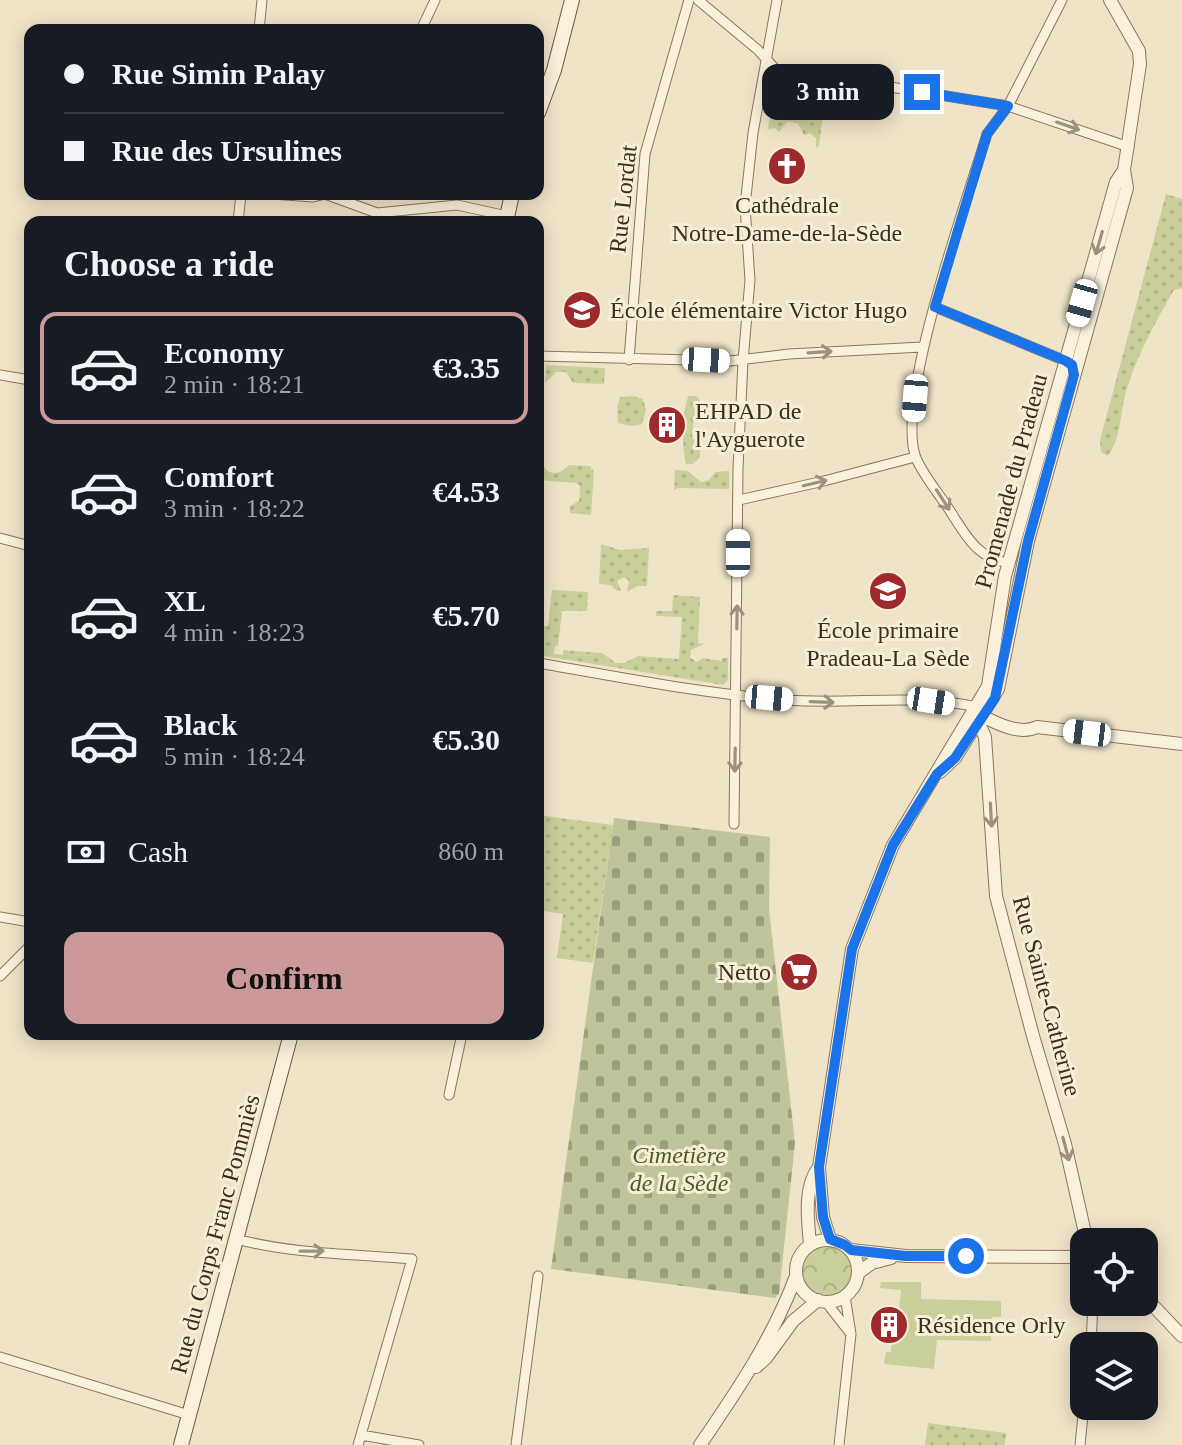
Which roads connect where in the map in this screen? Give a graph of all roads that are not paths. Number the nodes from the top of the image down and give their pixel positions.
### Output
1 (262, 0) edge
2 (435, 0) edge
3 (572, 0) edge
4 (689, 0) edge
5 (698, 0) edge
6 (777, 0) edge
7 (1062, 0) edge
8 (1116, 3) edge
9 (260, 24) edge
10 (424, 24) edge
11 (766, 60) junction
12 (544, 97) edge
13 (1008, 106) junction
14 (1129, 147) junction
15 (1124, 170) junction
16 (341, 200) edge
17 (496, 216) edge
18 (935, 307) junction
19 (922, 347) junction
20 (544, 356) edge
21 (629, 360) junction
22 (743, 361) junction
23 (1066, 361) junction
24 (0, 375) edge
25 (1074, 375) junction
26 (24, 379) edge
27 (915, 457) junction
28 (739, 500) junction
29 (0, 538) edge
30 (24, 544) edge
31 (1009, 563) junction
32 (544, 664) edge
33 (736, 695) junction
34 (980, 714) junction
35 (1182, 744) edge
36 (734, 824) dead end
37 (0, 917) edge
38 (24, 921) edge
39 (24, 952) edge
40 (0, 976) edge
41 (286, 1040) edge
42 (461, 1040) edge
43 (449, 1095) dead end
44 (819, 1167) junction
45 (1084, 1228) edge
46 (236, 1239) junction
47 (830, 1239) junction
48 (810, 1244) junction
49 (851, 1250) junction
50 (906, 1256) junction
51 (1070, 1257) edge
52 (858, 1273) junction
53 (538, 1276) dead end
54 (796, 1276) junction
55 (845, 1296) junction
56 (822, 1301) junction
57 (1158, 1311) edge
58 (851, 1334) junction
59 (1182, 1336) edge
60 (0, 1357) edge
61 (750, 1372) junction
62 (189, 1415) junction
63 (1083, 1420) edge
64 (360, 1440) edge
65 (181, 1445) edge
66 (419, 1445) edge
67 (516, 1445) edge
68 (700, 1445) edge
69 (839, 1445) edge
70 (1080, 1445) edge

1 - 9 street
2 - 10 street
3 - 12 main road
4 - 21 street, Rue Lordat
5 - 11 street
6 - 11 street
7 - 13 street
8 - 14 street, Promenade du Pradeau
11 - 13 street
11 - 22 street
13 -> 14 street
13 - 18 street
14 - 15 street, Promenade du Pradeau
15 -> 23 street, Promenade du Pradeau
15 - 25 street, Promenade du Pradeau
16 - 17 street
18 - 19 street
18 - 23 street
22 -> 19 street
19 - 27 street
20 - 21 street
21 - 22 street
22 - 28 street
23 - 25 street
23 - 31 street, Promenade du Pradeau
24 - 26 street
25 - 34 street, Promenade du Pradeau
28 -> 27 street
27 -> 31 street
33 -> 28 street
29 - 30 street
31 - 34 street, Promenade du Pradeau
32 - 33 street
33 -> 34 street
33 -> 36 street
34 - 35 street
34 - 44 street
34 -> 45 street, Rue Sainte-Catherine
37 - 38 street
39 - 40 street
41 - 46 main road, Rue du Corps Franc Pommiès
42 - 43 street
44 - 47 street
44 - 48 street
46 - 62 main road, Rue du Corps Franc Pommiès
46 -> 64 street
47 - 48 street
47 - 49 street
48 - 54 street
49 - 50 street
49 - 52 street
50 - 51 street
50 - 52 street
52 - 55 street
53 - 67 street
54 - 56 street
54 - 61 street
55 - 56 street
55 - 58 street
56 - 58 street
56 - 61 street
57 - 59 street
58 - 69 street
60 - 62 street
61 - 68 street
62 - 65 main road, Rue du Corps Franc Pommiès
63 - 70 street
64 - 66 street

